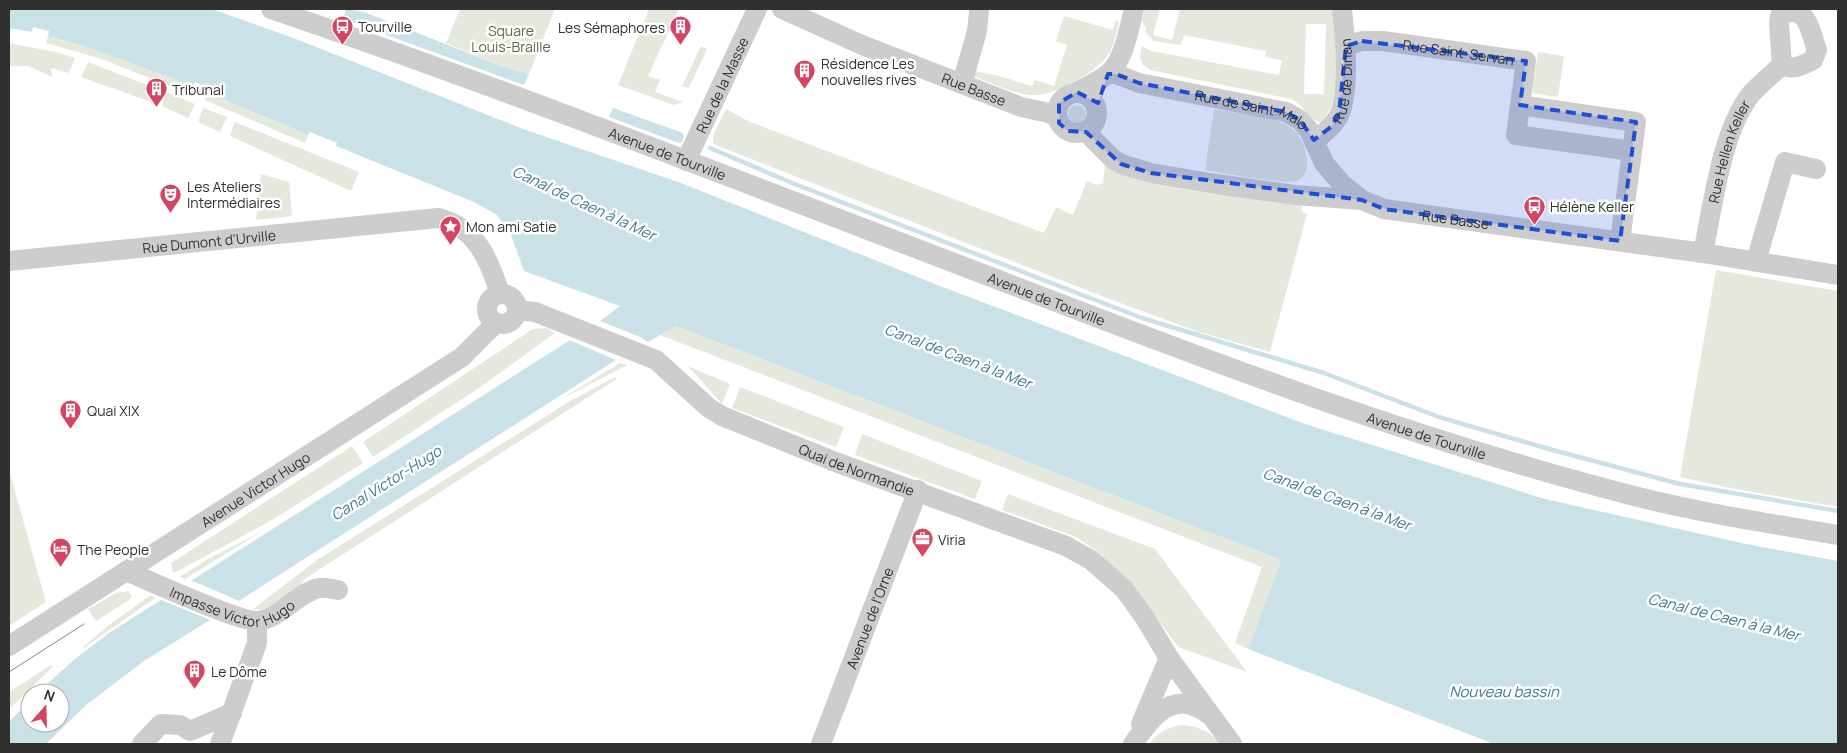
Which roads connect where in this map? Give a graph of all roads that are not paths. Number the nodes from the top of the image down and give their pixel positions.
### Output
1 (271, 9) edge
2 (757, 9) edge
3 (782, 9) edge
4 (1134, 9) edge
5 (1342, 9) edge
6 (979, 12) dead end
7 (1125, 46) junction
8 (1346, 46) junction
9 (1782, 64) dead end
10 (1108, 74) junction
11 (962, 84) junction
12 (1155, 84) junction
13 (1077, 92) junction
14 (1520, 105) junction
15 (1096, 106) junction
16 (1056, 117) junction
17 (1086, 132) junction
18 (1315, 142) junction
19 (1632, 151) junction
20 (686, 161) junction
21 (1324, 163) junction
22 (1816, 169) dead end
23 (1295, 195) junction
24 (1362, 200) junction
25 (1620, 242) junction
26 (1704, 253) junction
27 (9, 261) edge
28 (1756, 261) junction
29 (1838, 275) edge
30 (500, 294) junction
31 (518, 310) junction
32 (496, 323) junction
33 (918, 490) junction
34 (1838, 535) edge
35 (126, 571) junction
36 (338, 590) dead end
37 (256, 622) junction
38 (9, 646) edge
39 (1169, 658) junction
40 (232, 713) junction
41 (1212, 717) junction
42 (142, 744) edge
43 (220, 744) edge
44 (821, 744) edge
45 (1133, 744) edge
46 (1232, 744) edge

1 - 20 street, Avenue de Tourville
2 - 20 street, Rue de la Masse
3 - 11 street, Rue Basse
4 - 7 street
5 - 8 street, Rue de Dinan
6 - 11 street
7 - 10 street
7 - 12 street, Rue de Saint-Malo
8 - 14 street, Rue Saint-Servan
8 - 18 street, Rue de Dinan
9 - 26 street, Rue Hellen Keller
10 - 12 street, Rue de Saint-Malo
10 - 13 street
10 - 15 street
11 - 16 street, Rue Basse
12 - 18 street, Rue de Saint-Malo
13 - 15 street
13 - 16 street
14 - 19 street
14 - 19 street, Rue Saint-Servan
15 - 17 street
16 - 17 street, Rue Basse
17 - 23 street, Rue Basse
18 - 21 street, Rue de Saint-Malo
19 - 25 street
20 - 34 street, Avenue de Tourville
21 - 23 street
21 - 24 street, Rue de Saint-Malo
22 - 28 street
23 - 24 street, Rue Basse
24 - 25 street, Rue Basse
25 - 26 street, Rue Basse
26 - 28 street, Rue Basse
27 - 30 street, Rue Dumont d'Urville
28 - 29 street, Rue Basse
30 - 31 street
30 - 32 street
31 - 32 street
31 - 33 street, Quai de Normandie
32 - 35 street, Avenue Victor Hugo
33 - 39 street, Quai de Normandie
33 - 44 street, Avenue de l'Orne
35 - 37 street, Impasse Victor Hugo
35 - 38 street, Avenue Victor Hugo
36 - 37 street, Impasse Victor Hugo
37 - 40 street
39 - 41 street, Quai de Normandie
39 - 45 street
40 - 42 street
40 - 43 street
41 - 45 street
41 - 46 street, Quai de Normandie

